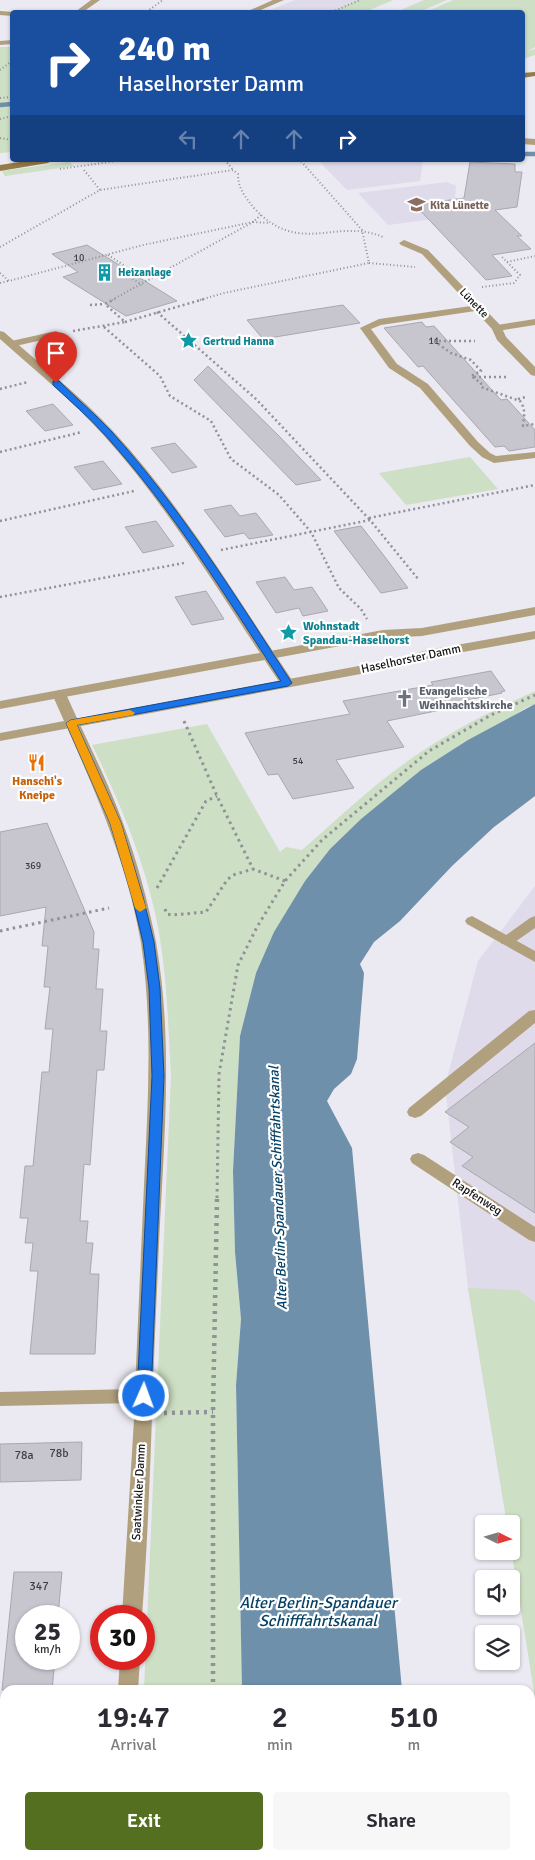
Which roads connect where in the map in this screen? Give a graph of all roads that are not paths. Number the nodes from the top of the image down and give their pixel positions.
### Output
1 (96, 0) edge
2 (280, 0) edge
3 (82, 10) edge
4 (255, 10) edge
5 (36, 162) edge
6 (0, 168) edge
7 (404, 243) dead end
8 (478, 308) junction
9 (535, 322) edge
10 (497, 328) junction
11 (0, 334) edge
12 (56, 334) road end
13 (11, 344) junction
14 (535, 373) edge
15 (535, 455) edge
16 (535, 611) edge
17 (535, 635) edge
18 (270, 655) junction
19 (288, 683) junction
20 (58, 694) junction
21 (0, 705) edge
22 (71, 723) junction
23 (0, 737) edge
24 (472, 921) dead end
25 (535, 921) edge
26 (508, 942) junction
27 (535, 957) edge
28 (535, 1015) edge
29 (415, 1112) dead end
30 (418, 1159) dead end
31 (535, 1236) edge
32 (0, 1400) edge
33 (144, 1405) junction
34 (133, 1605) edge
35 (129, 1670) edge
36 (128, 1685) edge

1 - 3 street
2 - 4 street
5 - 6 main road
7 - 8 street, Lünette
8 - 10 street, Lünette
8 - 15 street
9 - 10 street
10 - 14 street, Lünette
11 - 13 street
12 - 13 street
13 - 18 street
16 - 18 street, Haselhorster Damm
17 - 19 street, Haselhorster Damm
18 - 19 street
18 - 20 street, Haselhorster Damm
19 - 22 street, Haselhorster Damm
20 - 21 street, Haselhorster Damm
20 - 22 street
22 - 23 street, Haselhorster Damm
22 - 33 street, Saatwinkler Damm
24 - 26 street
25 - 26 street
26 - 27 street
28 - 29 street
30 - 31 street, Rapfenweg
32 - 33 street
33 - 34 street, Saatwinkler Damm
35 - 36 street

